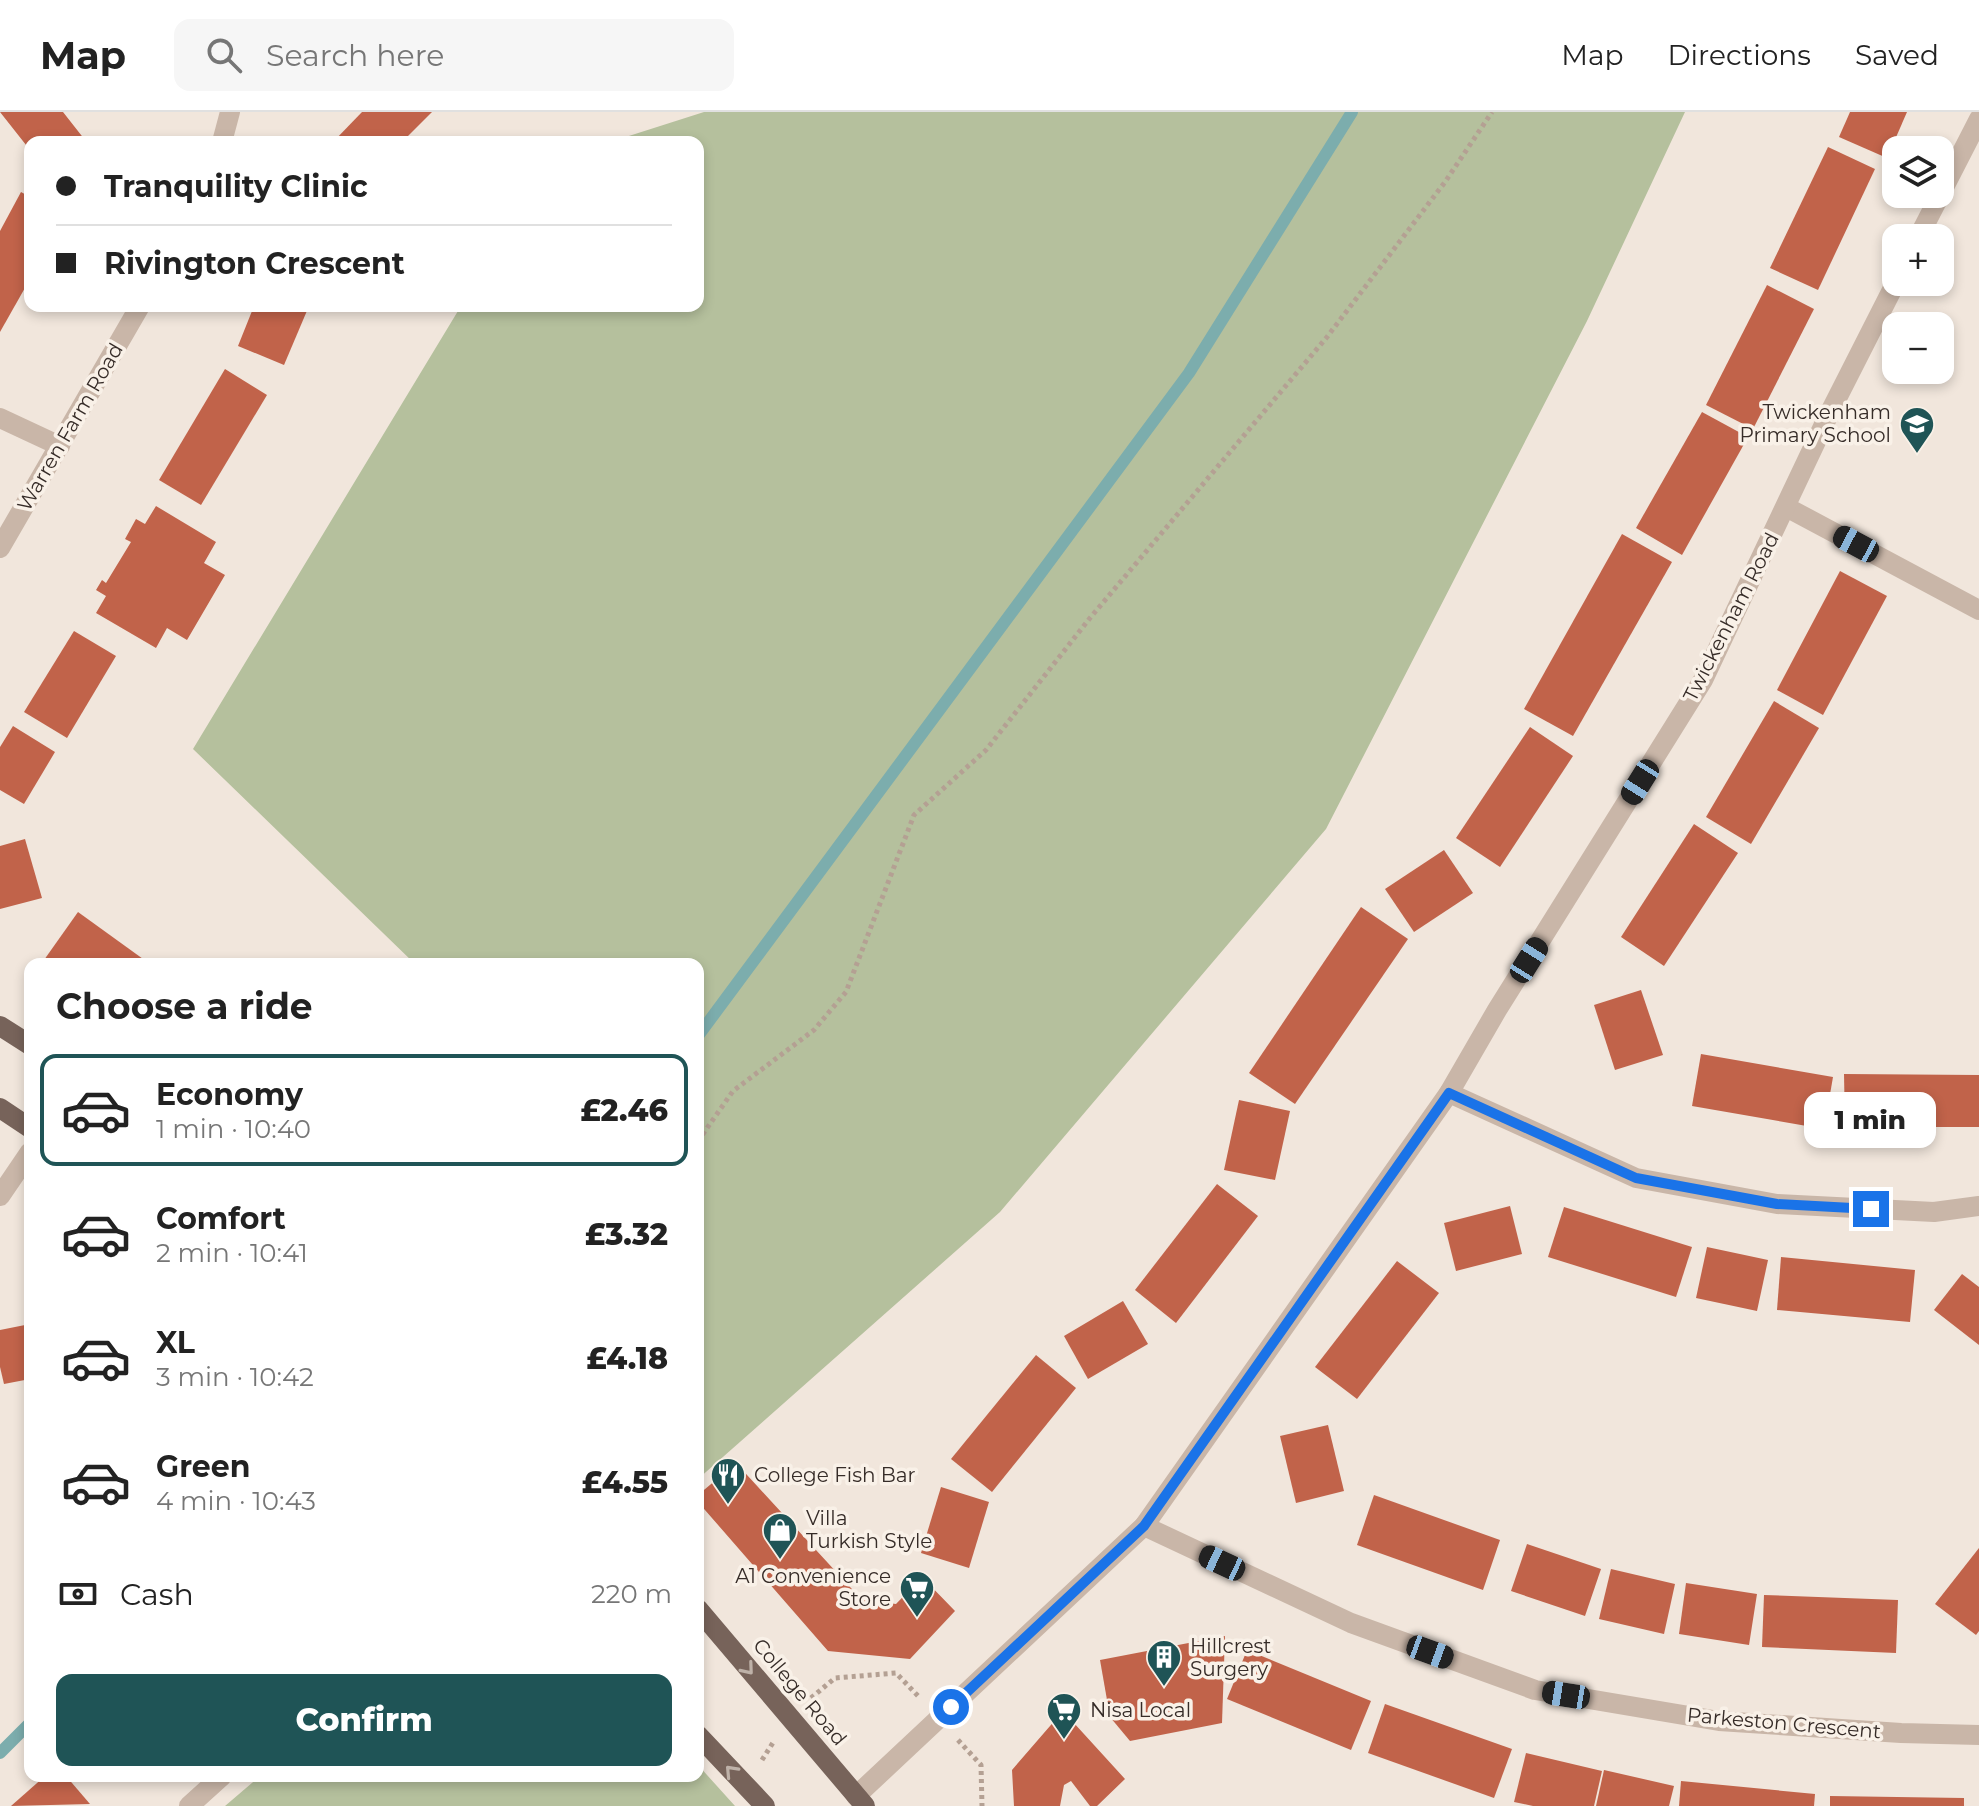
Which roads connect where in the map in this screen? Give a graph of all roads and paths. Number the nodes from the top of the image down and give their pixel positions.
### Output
1 (230, 112) edge
2 (1492, 112) edge
3 (1979, 119) edge
4 (224, 136) edge
5 (1925, 224) edge
6 (1889, 296) edge
7 (137, 312) edge
8 (0, 418) edge
9 (60, 446) junction
10 (1786, 507) junction
11 (0, 548) edge
12 (1979, 610) edge
13 (0, 1026) edge
14 (24, 1041) edge
15 (1449, 1093) junction
16 (0, 1108) edge
17 (24, 1124) edge
18 (704, 1132) edge
19 (24, 1161) edge
20 (0, 1196) edge
21 (1979, 1206) edge
22 (1144, 1526) junction
23 (704, 1616) edge
24 (1979, 1735) edge
25 (704, 1741) edge
26 (215, 1782) edge
27 (856, 1803) edge
28 (189, 1806) edge
29 (765, 1806) edge

1 - 4 street
2 - 18 path
3 - 5 street
6 - 10 street, Twickenham Road
7 - 9 street, Warren Farm Road
8 - 9 street
9 - 11 street, Warren Farm Road
10 - 12 street
10 - 15 street, Twickenham Road
13 - 14 main road
15 - 21 street
15 - 22 street, Twickenham Road
16 - 17 main road
19 - 20 street
22 - 24 street, Parkeston Crescent
22 - 27 street, Twickenham Road
23 -> 27 main road, College Road
29 -> 25 main road
26 - 28 street

